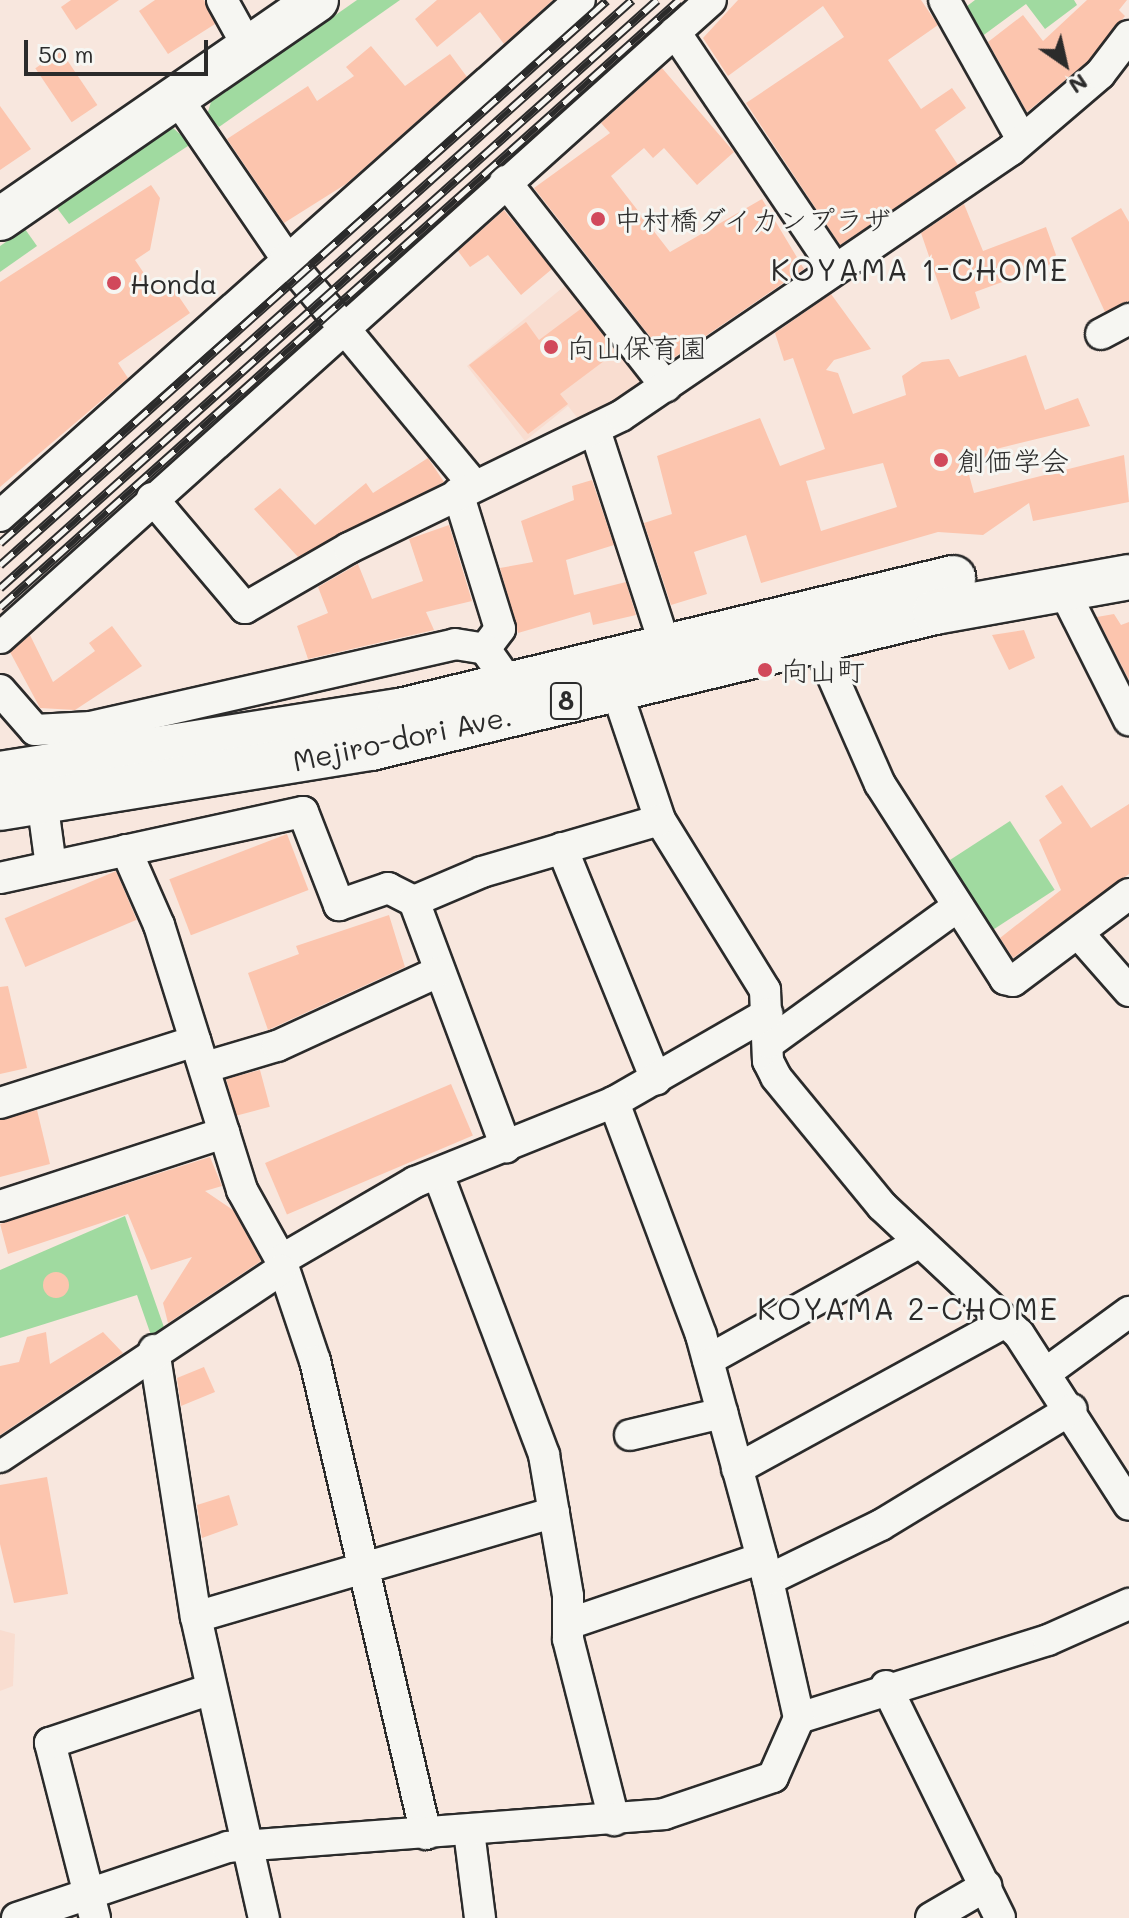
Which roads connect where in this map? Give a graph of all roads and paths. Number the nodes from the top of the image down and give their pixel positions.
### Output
1 (222, 0) edge
2 (317, 0) edge
3 (580, 0) edge
4 (711, 0) edge
5 (944, 0) edge
6 (675, 32) junction
7 (1129, 36) edge
8 (248, 47) junction
9 (177, 98) junction
10 (1021, 138) junction
11 (505, 181) junction
12 (0, 219) edge
13 (286, 258) junction
14 (834, 268) junction
15 (1129, 319) edge
16 (345, 324) junction
17 (1101, 334) dead end
18 (666, 386) junction
19 (595, 430) junction
20 (466, 489) junction
21 (152, 498) junction
22 (0, 516) edge
23 (1129, 547) edge
24 (1129, 577) edge
25 (1063, 589) junction
26 (0, 638) edge
27 (818, 643) junction
28 (665, 645) junction
29 (497, 666) junction
30 (616, 689) junction
31 (0, 690) edge
32 (1129, 720) edge
33 (22, 776) edge
34 (660, 820) junction
35 (562, 848) junction
36 (126, 850) junction
37 (51, 866) junction
38 (0, 878) edge
39 (1129, 894) edge
40 (414, 901) junction
41 (958, 906) junction
42 (1079, 934) junction
43 (436, 973) junction
44 (1129, 991) edge
45 (768, 1029) junction
46 (201, 1054) junction
47 (656, 1080) junction
48 (614, 1102) junction
49 (0, 1103) edge
50 (224, 1133) junction
51 (506, 1147) junction
52 (438, 1174) junction
53 (0, 1206) edge
54 (920, 1242) junction
55 (281, 1265) junction
56 (1129, 1312) edge
57 (1006, 1322) junction
58 (154, 1350) junction
59 (708, 1360) junction
60 (1047, 1372) junction
61 (1072, 1409) junction
62 (722, 1413) junction
63 (630, 1435) dead end
64 (0, 1457) edge
65 (737, 1469) junction
66 (1129, 1505) edge
67 (554, 1512) junction
68 (364, 1565) junction
69 (765, 1569) junction
70 (1129, 1604) edge
71 (196, 1617) junction
72 (568, 1624) junction
73 (886, 1686) junction
74 (211, 1689) junction
75 (799, 1718) junction
76 (614, 1820) junction
77 (469, 1831) junction
78 (426, 1834) junction
79 (244, 1845) junction
80 (986, 1886) junction
81 (91, 1905) edge
82 (17, 1918) edge
83 (264, 1918) edge
84 (480, 1918) edge
85 (931, 1918) edge
86 (1000, 1918) edge

1 - 8 street
2 - 8 main road
3 - 13 street
4 - 6 street
5 - 10 street
6 - 11 street
6 - 14 street
7 - 10 street
8 - 9 main road
9 - 12 main road
9 - 13 street
10 - 14 street
11 - 16 street
11 - 18 street
13 - 16 street
13 - 22 street
14 - 18 street
15 - 17 street
16 - 20 street
16 - 21 street
18 - 19 street
19 - 20 street
19 - 28 street
20 - 21 street
20 - 29 street
21 - 26 street
23 - 28 main road, Mejiro-dori Ave. / 8
24 - 25 main road, Mejiro-dori Ave. / 8
25 - 27 main road, Mejiro-dori Ave. / 8
25 - 32 street
27 - 30 main road, Mejiro-dori Ave. / 8
27 - 41 street
28 - 29 main road, Mejiro-dori Ave. / 8
29 - 33 main road, Mejiro-dori Ave. / 8
30 - 33 main road, Mejiro-dori Ave. / 8
30 - 34 street
31 - 33 street
33 - 37 street
34 - 35 street
34 - 45 street
35 - 40 street
35 - 47 street
36 - 37 street
36 - 40 street
36 - 46 street
37 - 38 street
39 - 42 street
40 - 43 street
41 - 42 street
41 - 45 street
42 - 44 street
43 - 46 street
43 - 51 street
45 - 47 street
45 - 54 street
46 - 49 street
46 - 50 street
47 - 48 street
48 - 51 street
48 - 59 street
50 - 53 street
50 - 55 street
51 - 52 street
52 - 55 street
52 - 67 street
54 - 57 street
54 - 59 street
55 - 58 street
55 - 68 street
56 - 60 street
57 - 60 street
57 - 65 street
58 - 64 street
58 - 71 street
59 - 62 street
60 - 61 street
61 - 66 street
61 - 69 street
62 - 63 street
62 - 65 street
65 - 69 street
67 - 68 street
67 - 72 street
68 - 71 street
68 - 78 street
69 - 72 street
69 - 75 street
70 - 73 street
71 - 74 street
72 - 76 street
73 - 75 street
73 - 80 street
74 - 79 street
74 - 81 street
75 - 76 street
76 - 77 street
77 - 78 street
77 - 84 street
78 - 79 street
79 - 81 street
79 - 83 street
80 - 85 street
80 - 86 street
81 - 82 street

